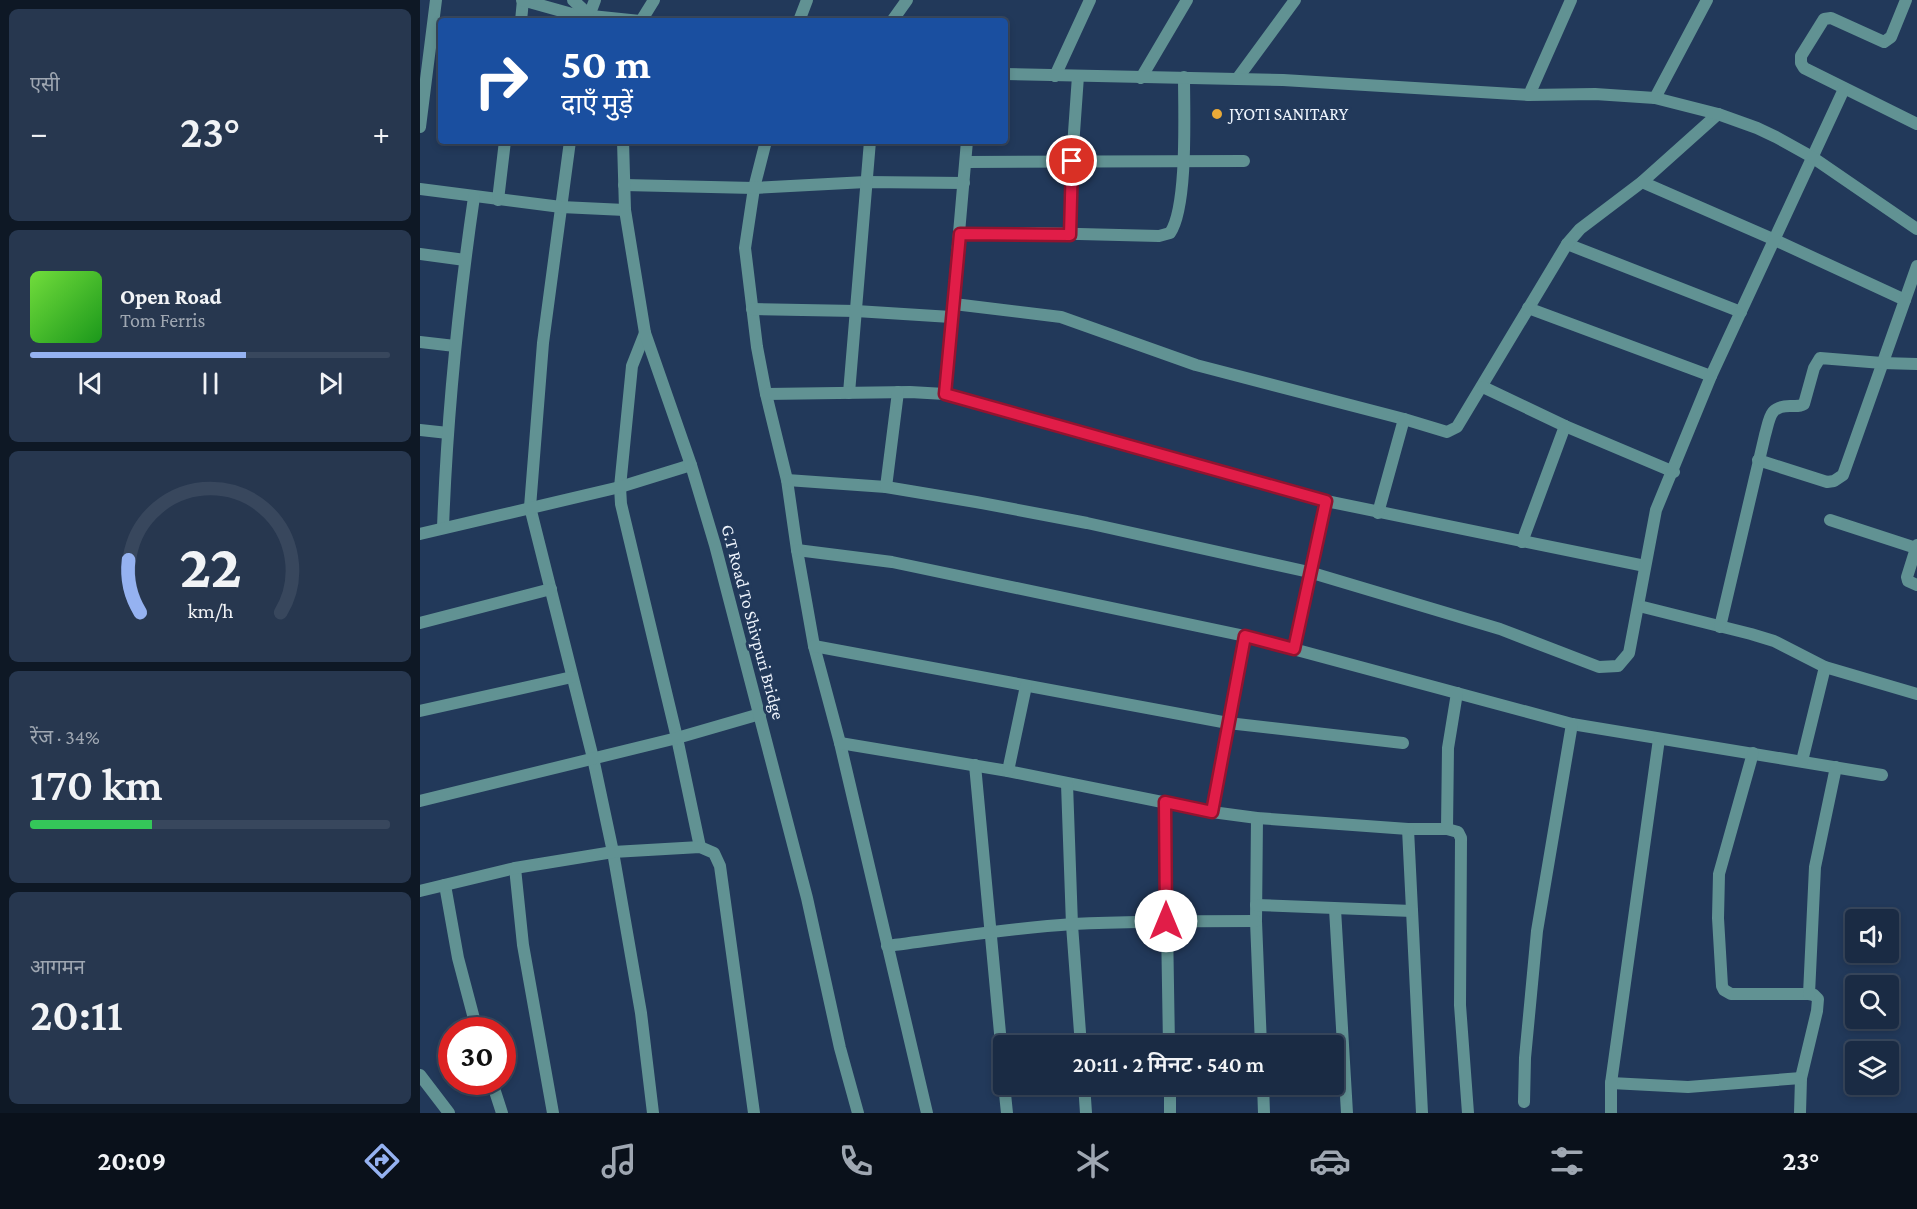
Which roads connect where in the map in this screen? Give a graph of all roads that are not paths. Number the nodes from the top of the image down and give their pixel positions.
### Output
1 (436, 0) edge
2 (523, 0) edge
3 (573, 0) edge
4 (595, 0) edge
5 (654, 0) edge
6 (807, 0) edge
7 (907, 0) edge
8 (1187, 0) edge
9 (1295, 0) edge
10 (1571, 0) edge
11 (1707, 0) edge
12 (1906, 0) edge
13 (1085, 2) edge
14 (521, 18) edge
15 (588, 18) edge
16 (642, 18) edge
17 (800, 18) edge
18 (894, 18) edge
19 (1008, 74) edge
20 (1055, 76) junction
21 (1078, 76) junction
22 (1184, 77) junction
23 (1141, 78) junction
24 (1237, 79) junction
25 (1844, 89) junction
26 (1529, 94) junction
27 (1655, 98) junction
28 (1718, 114) junction
29 (1917, 124) edge
30 (420, 127) edge
31 (505, 144) edge
32 (570, 144) edge
33 (623, 144) edge
34 (765, 144) edge
35 (870, 144) edge
36 (967, 144) edge
37 (1812, 157) junction
38 (1072, 161) junction
39 (1183, 161) junction
40 (1244, 161) dead end
41 (966, 162) junction
42 (866, 182) junction
43 (1641, 182) junction
44 (964, 183) junction
45 (624, 185) junction
46 (754, 188) junction
47 (420, 189) edge
48 (474, 196) junction
49 (498, 200) junction
50 (561, 207) junction
51 (625, 210) junction
52 (1917, 229) edge
53 (960, 234) junction
54 (1070, 235) junction
55 (1775, 240) junction
56 (1567, 244) junction
57 (420, 254) edge
58 (465, 260) junction
59 (1917, 266) edge
60 (1905, 300) junction
61 (954, 304) junction
62 (1528, 308) junction
63 (752, 309) junction
64 (856, 311) junction
65 (1741, 312) junction
66 (951, 316) junction
67 (645, 333) junction
68 (420, 342) edge
69 (455, 346) junction
70 (1882, 363) junction
71 (1917, 364) edge
72 (1711, 376) junction
73 (1483, 387) junction
74 (898, 392) junction
75 (849, 393) junction
76 (766, 394) junction
77 (945, 394) junction
78 (1404, 419) junction
79 (1565, 426) junction
80 (420, 429) edge
81 (448, 433) junction
82 (1758, 460) junction
83 (691, 465) junction
84 (1674, 471) junction
85 (787, 480) junction
86 (620, 487) junction
87 (886, 487) junction
88 (1326, 501) junction
89 (530, 507) junction
90 (1378, 513) junction
91 (1830, 520) dead end
92 (443, 528) junction
93 (423, 531) edge
94 (1522, 542) junction
95 (1916, 546) edge
96 (797, 550) junction
97 (1645, 566) junction
98 (1309, 572) junction
99 (1917, 585) edge
100 (551, 589) junction
101 (1639, 606) junction
102 (420, 623) edge
103 (1720, 627) junction
104 (1245, 636) junction
105 (814, 646) junction
106 (1294, 649) junction
107 (1825, 667) junction
108 (572, 676) junction
109 (1026, 686) junction
110 (1457, 693) junction
111 (1917, 694) edge
112 (420, 711) edge
113 (760, 714) junction
114 (1228, 723) junction
115 (1572, 724) junction
116 (677, 738) junction
117 (1659, 739) junction
118 (840, 743) junction
119 (1403, 744) dead end
120 (1753, 753) junction
121 (593, 758) junction
122 (1802, 761) junction
123 (975, 765) junction
124 (1836, 767) junction
125 (1008, 771) junction
126 (1882, 775) dead end
127 (1067, 784) junction
128 (420, 801) edge
129 (1165, 802) junction
130 (1212, 812) junction
131 (1257, 818) junction
132 (1447, 829) junction
133 (1408, 830) junction
134 (700, 847) junction
135 (613, 852) junction
136 (515, 868) junction
137 (445, 885) junction
138 (420, 891) edge
139 (1256, 905) junction
140 (1335, 909) junction
141 (1412, 911) junction
142 (1166, 921) junction
143 (1256, 921) junction
144 (1072, 924) junction
145 (989, 932) junction
146 (887, 946) junction
147 (1809, 994) junction
148 (474, 1017) edge
149 (1000, 1035) edge
150 (1080, 1035) edge
151 (1169, 1035) edge
152 (1261, 1035) edge
153 (420, 1075) edge
154 (1801, 1078) junction
155 (1611, 1083) junction
156 (496, 1095) edge
157 (1005, 1095) edge
158 (1085, 1095) edge
159 (1170, 1095) edge
160 (1263, 1095) edge
161 (1524, 1102) dead end
162 (449, 1113) edge
163 (502, 1113) edge
164 (553, 1113) edge
165 (653, 1113) edge
166 (754, 1113) edge
167 (858, 1113) edge
168 (927, 1113) edge
169 (1007, 1113) edge
170 (1086, 1113) edge
171 (1170, 1113) edge
172 (1264, 1113) edge
173 (1347, 1113) edge
174 (1422, 1113) edge
175 (1468, 1113) edge
176 (1611, 1113) edge
177 (1800, 1113) edge

1 - 30 street
2 - 14 street
2 - 15 street
3 - 15 street
4 - 15 street
5 - 16 street
6 - 17 street
7 - 18 street
8 - 23 street
9 - 24 street
10 - 26 street
11 - 27 street
12 - 25 street
13 - 20 street
19 - 20 street
20 - 21 street
21 - 23 street
21 - 38 street
22 - 23 street
22 - 24 street
22 - 39 street
24 - 26 street
25 - 29 street
25 - 37 street
26 - 27 street
27 - 28 street
28 - 37 street
28 - 43 street
31 - 49 street
32 - 50 street
33 - 45 street, G.T Road To Shivpuri Bridge
34 - 46 street
35 - 42 street
36 - 41 street
37 - 52 street
37 - 55 street
38 - 39 street
38 - 41 street
38 - 54 street
39 - 40 street
39 - 54 street
41 - 44 street
42 - 44 street
42 - 46 street
42 - 64 street
43 - 55 street
43 - 56 street
44 - 53 street
45 - 46 street
45 - 51 street, G.T Road To Shivpuri Bridge
46 - 63 street
47 - 48 street
48 - 49 street
48 - 58 street
49 - 50 street
50 - 51 street
50 - 89 street
51 - 67 street, G.T Road To Shivpuri Bridge
53 - 54 street
53 - 61 street
55 - 60 street
55 - 65 street
56 - 62 street
56 - 65 street
57 - 58 street
58 - 69 street
59 - 60 street
60 - 70 street
61 - 66 street
61 - 78 street
62 - 72 street
62 - 73 street
63 - 64 street
63 - 76 street
64 - 66 street
64 - 75 street
65 - 72 street
66 - 77 street
67 - 83 street, G.T Road To Shivpuri Bridge
67 - 86 street
68 - 69 street
69 - 81 street
70 - 71 street
70 - 82 street
70 - 82 street
72 - 84 street
73 - 78 street
73 - 79 street
74 - 75 street
74 - 77 street
74 - 87 street
75 - 76 street
76 - 85 street
77 - 88 street
78 - 90 street
79 - 84 street
79 - 94 street
80 - 81 street
81 - 92 street
82 - 103 street
83 - 86 street
83 - 113 street, G.T Road To Shivpuri Bridge
84 - 97 street
85 - 87 street
85 - 96 street
86 - 89 street
86 - 116 street
87 - 98 street
88 - 90 street
88 - 98 street
89 - 92 street
89 - 100 street
90 - 94 street
91 - 95 street
92 - 93 street
94 - 97 street
95 - 99 street
96 - 104 street
96 - 105 street
97 - 101 street
98 - 101 street
98 - 106 street
100 - 102 street
100 - 108 street
101 - 103 street
103 - 107 street
104 - 106 street
104 - 114 street
105 - 109 street
105 - 118 street
106 - 110 street
107 - 111 street
107 - 122 street
108 - 112 street
108 - 121 street
109 - 114 street
109 - 125 street
110 - 115 street
110 - 132 street
113 - 116 street
113 - 167 street, G.T Road To Shivpuri Bridge
114 - 119 street
114 - 130 street
115 - 117 street
115 - 161 street
116 - 121 street
116 - 134 street
117 - 120 street
117 - 155 street
118 - 123 street
118 - 146 street
120 - 122 street
120 - 147 street
121 - 128 street
121 - 135 street
122 - 124 street
123 - 125 street
123 - 145 street
124 - 126 street
124 - 147 street
125 - 127 street
127 - 129 street
127 - 144 street
129 - 130 street
129 - 142 street
130 - 131 street
131 - 133 street
131 - 139 street
132 - 133 street
132 - 175 street
133 - 141 street
134 - 135 street
134 - 166 street
135 - 136 street
135 - 165 street
136 - 137 street
136 - 164 street
137 - 138 street
137 - 148 street
139 - 140 street
139 - 143 street
140 - 141 street
140 - 173 street
141 - 174 street
142 - 143 street
142 - 144 street
142 - 151 street
143 - 152 street
144 - 145 street
144 - 150 street
145 - 146 street
145 - 149 street
146 - 168 street
147 - 154 street
153 - 162 street
154 - 155 street
154 - 177 street
155 - 176 street
156 - 163 street
157 - 169 street
158 - 170 street
159 - 171 street
160 - 172 street

